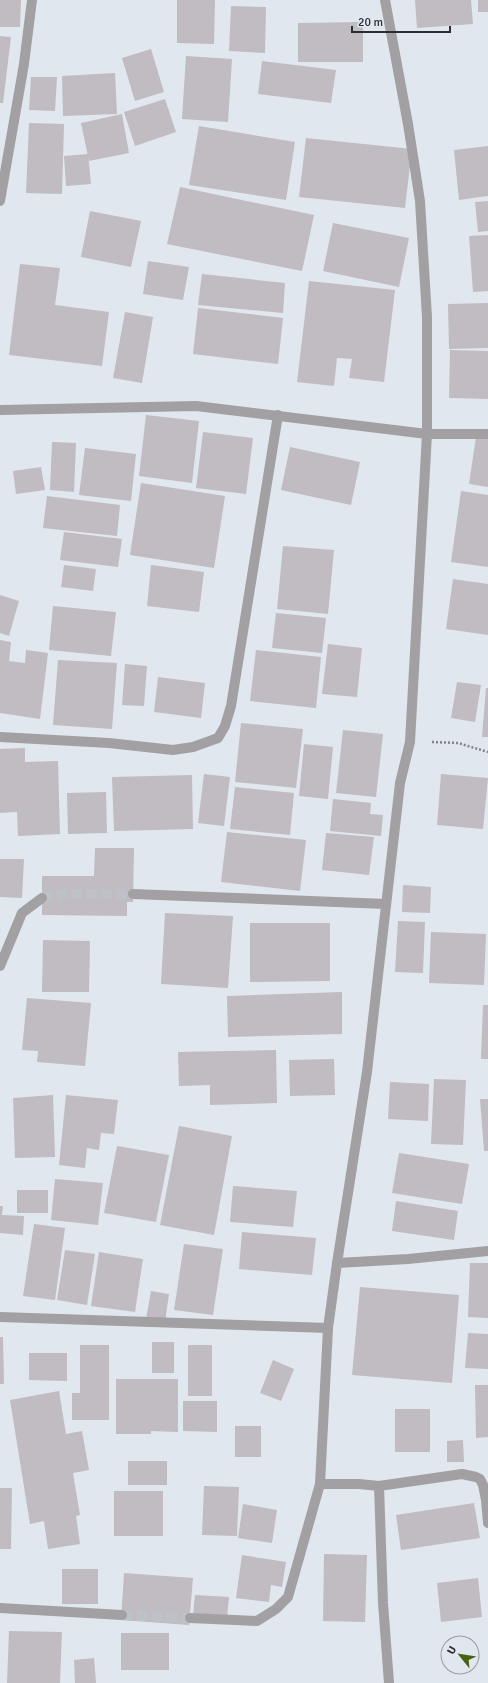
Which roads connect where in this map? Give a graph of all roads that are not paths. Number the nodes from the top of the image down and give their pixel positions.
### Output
1 (32, 0) edge
2 (385, 0) edge
3 (0, 201) edge
4 (0, 410) edge
5 (278, 415) junction
6 (426, 434) junction
7 (488, 434) edge
8 (0, 737) edge
9 (133, 894) tunnel mouth
10 (42, 898) tunnel mouth
11 (386, 904) junction
12 (0, 966) edge
13 (488, 1251) edge
14 (336, 1263) junction
15 (0, 1317) edge
16 (328, 1328) junction
17 (320, 1484) junction
18 (379, 1486) junction
19 (488, 1523) edge
20 (0, 1608) edge
21 (122, 1615) tunnel mouth
22 (190, 1618) tunnel mouth
23 (389, 1683) edge

1 - 3 street
2 - 6 street
4 - 5 street
5 - 6 street
5 - 8 street
6 - 7 street
6 - 11 street
9 - 11 street
10 - 12 street
11 - 14 street
13 - 14 street
14 - 16 street
15 - 16 street
16 - 17 street
17 - 18 street
17 - 22 street
18 - 19 street
18 - 23 street
20 - 21 street

